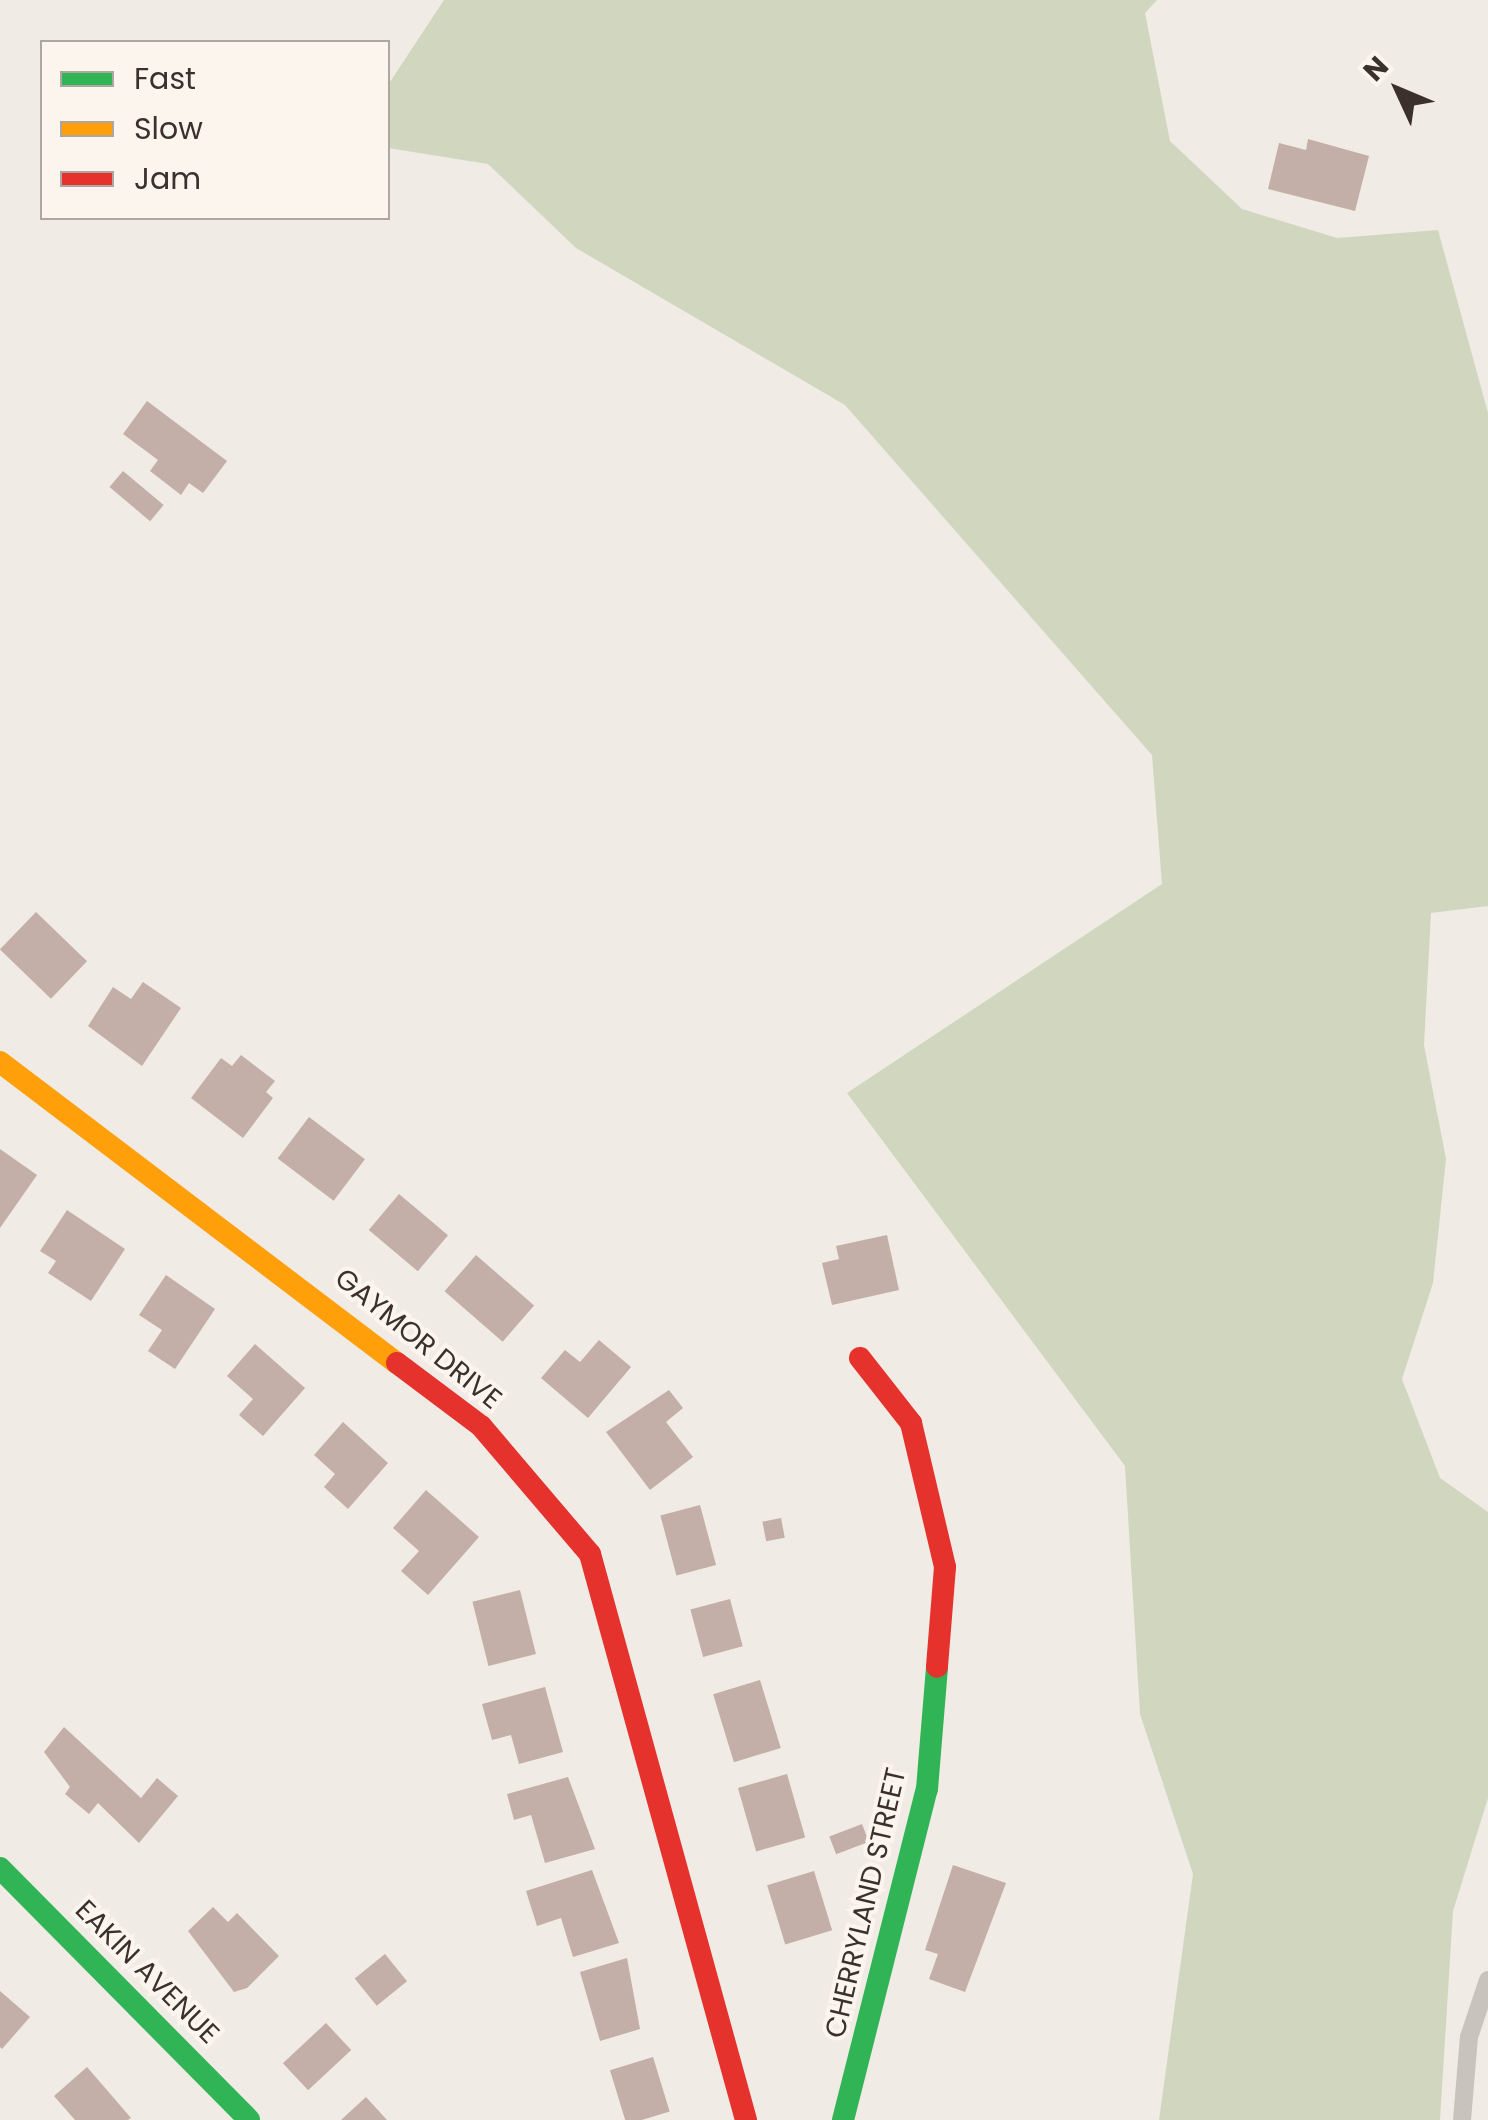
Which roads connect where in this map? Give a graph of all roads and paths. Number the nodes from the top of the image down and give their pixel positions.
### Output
1 (0, 1062) edge
2 (860, 1358) dead end
3 (0, 1868) edge
4 (1488, 1980) edge
5 (249, 2120) edge
6 (746, 2120) edge
7 (844, 2120) edge
8 (1462, 2120) edge

1 - 6 street, GAYMOR DRIVE
2 - 7 street, CHERRYLAND STREET
3 - 5 street, EAKIN AVENUE
4 - 8 lane

